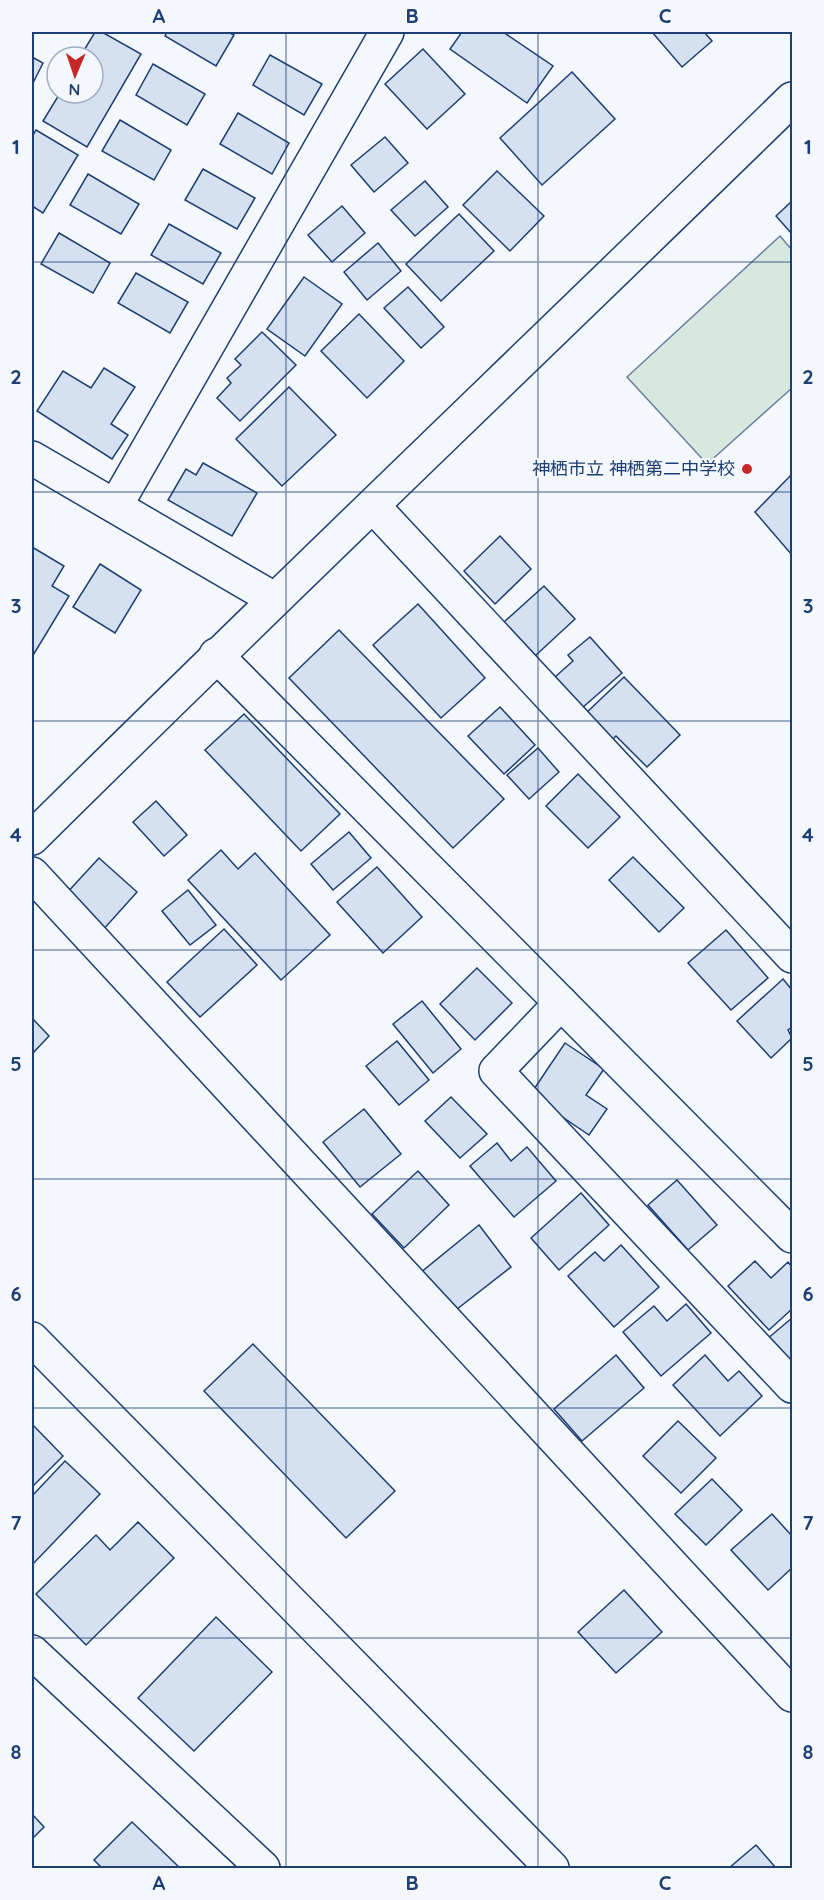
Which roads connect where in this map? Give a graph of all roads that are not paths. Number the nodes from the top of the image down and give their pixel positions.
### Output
1 (387, 32) edge
2 (792, 99) edge
3 (32, 458) edge
4 (116, 505) junction
5 (374, 507) junction
6 (273, 598) junction
7 (216, 655) junction
8 (32, 838) edge
9 (32, 874) edge
10 (792, 956) edge
11 (561, 1003) junction
12 (792, 1236) edge
13 (32, 1339) edge
14 (792, 1386) edge
15 (32, 1652) edge
16 (792, 1695) edge
17 (263, 1869) edge
18 (552, 1869) edge

1 - 4 street
2 - 5 street
3 - 4 street
4 - 6 street
5 - 6 street
5 - 10 street
6 - 7 street
7 - 8 street
7 - 11 street
9 - 16 street
11 - 12 street
11 - 14 street
13 - 18 street
15 - 17 street

